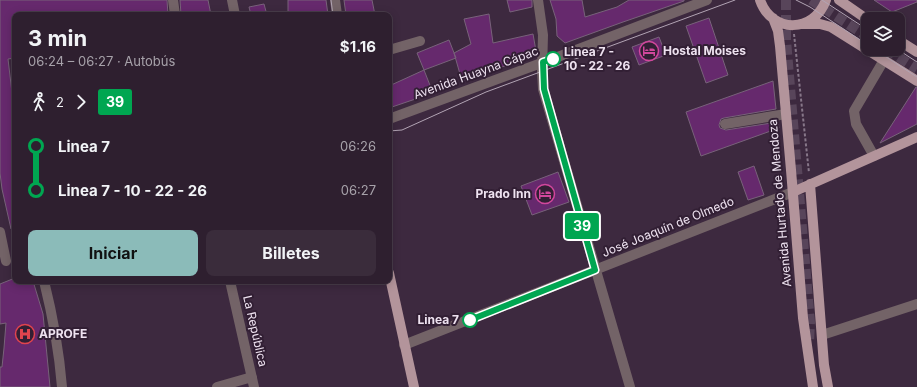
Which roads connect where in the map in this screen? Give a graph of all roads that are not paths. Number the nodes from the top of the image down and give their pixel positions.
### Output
1 (173, 0) edge
2 (232, 0) edge
3 (335, 0) edge
4 (538, 0) edge
5 (707, 0) edge
6 (753, 0) edge
7 (760, 0) edge
8 (826, 0) edge
9 (839, 0) edge
10 (175, 12) edge
11 (234, 12) edge
12 (337, 12) edge
13 (770, 15) junction
14 (861, 15) edge
15 (797, 24) junction
16 (420, 41) dead end
17 (905, 44) edge
18 (392, 49) edge
19 (917, 52) edge
20 (884, 60) junction
21 (543, 62) junction
22 (917, 81) edge
23 (786, 114) junction
24 (392, 118) edge
25 (725, 124) dead end
26 (917, 137) edge
27 (874, 156) junction
28 (810, 184) junction
29 (792, 192) junction
30 (0, 232) edge
31 (7, 261) edge
32 (595, 270) junction
33 (45, 284) edge
34 (231, 284) edge
35 (391, 284) edge
36 (917, 304) edge
37 (822, 335) junction
38 (404, 345) junction
39 (808, 356) junction
40 (253, 382) edge
41 (62, 387) edge
42 (217, 387) edge
43 (414, 387) edge
44 (630, 387) edge
45 (808, 387) edge
46 (813, 387) edge
47 (828, 387) edge

1 - 10 street
2 - 11 street
3 - 12 street
4 - 21 street
5 - 21 street, Avenida Huayna Cápac
6 - 13 street
7 - 13 main road, Avenida Hurtado de Mendoza
8 - 15 main road
9 - 14 main road
13 - 15 main road
13 - 23 main road, Avenida Hurtado de Mendoza
15 - 20 main road
16 - 18 street
17 - 19 main road
20 - 22 main road
20 - 27 street
21 - 24 street, Avenida Huayna Cápac
21 - 32 street
23 - 25 street
23 - 29 main road, Avenida Hurtado de Mendoza
26 - 27 main road, José Joaquín de Olmedo
27 - 28 main road, José Joaquín de Olmedo
28 - 29 main road, José Joaquín de Olmedo
28 - 37 main road
29 - 32 street, José Joaquín de Olmedo
29 - 39 main road, Avenida Hurtado de Mendoza
30 - 31 street
32 - 38 street, José Joaquín de Olmedo
32 - 44 street
33 - 41 street
34 - 40 street, La República
35 - 38 main road
36 - 37 street
37 - 47 main road
38 - 43 main road
39 - 45 street
39 - 46 main road, Avenida Hurtado de Mendoza
40 - 42 street

